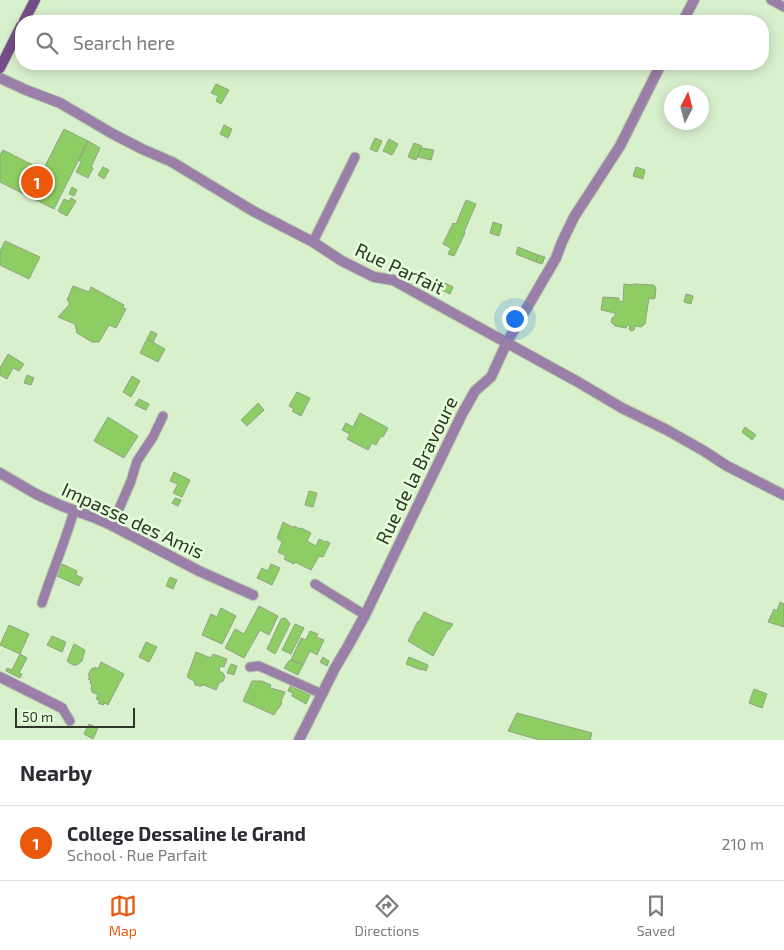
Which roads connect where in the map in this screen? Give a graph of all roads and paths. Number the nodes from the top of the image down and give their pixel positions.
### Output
1 (34, 0) edge
2 (694, 0) edge
3 (771, 0) edge
4 (784, 7) edge
5 (27, 15) edge
6 (686, 15) edge
7 (15, 38) edge
8 (0, 68) edge
9 (658, 70) edge
10 (0, 78) edge
11 (354, 157) dead end
12 (313, 242) junction
13 (507, 342) junction
14 (163, 416) dead end
15 (0, 473) edge
16 (784, 496) edge
17 (74, 511) junction
18 (111, 525) junction
19 (315, 584) dead end
20 (253, 595) dead end
21 (42, 603) dead end
22 (365, 615) junction
23 (250, 667) dead end
24 (0, 677) edge
25 (322, 694) junction
26 (62, 708) joint
27 (70, 721) dead end
28 (299, 740) edge

1 - 5 street
2 - 6 street
3 - 4 lane
7 - 8 street
9 - 13 street, Rue de la Bravoure
10 - 12 street, Rue Parfait
11 - 12 lane
12 - 13 street, Rue Parfait
13 - 16 street, Rue Parfait
13 - 22 street, Rue de la Bravoure
14 - 18 lane
15 - 17 street, Impasse des Amis
17 - 18 street, Impasse des Amis
17 - 21 lane
18 - 20 street, Impasse des Amis
19 - 22 lane
22 - 25 street, Rue de la Bravoure
23 - 25 lane
24 - 26 street
25 - 28 street, Rue de la Bravoure
26 - 27 lane

